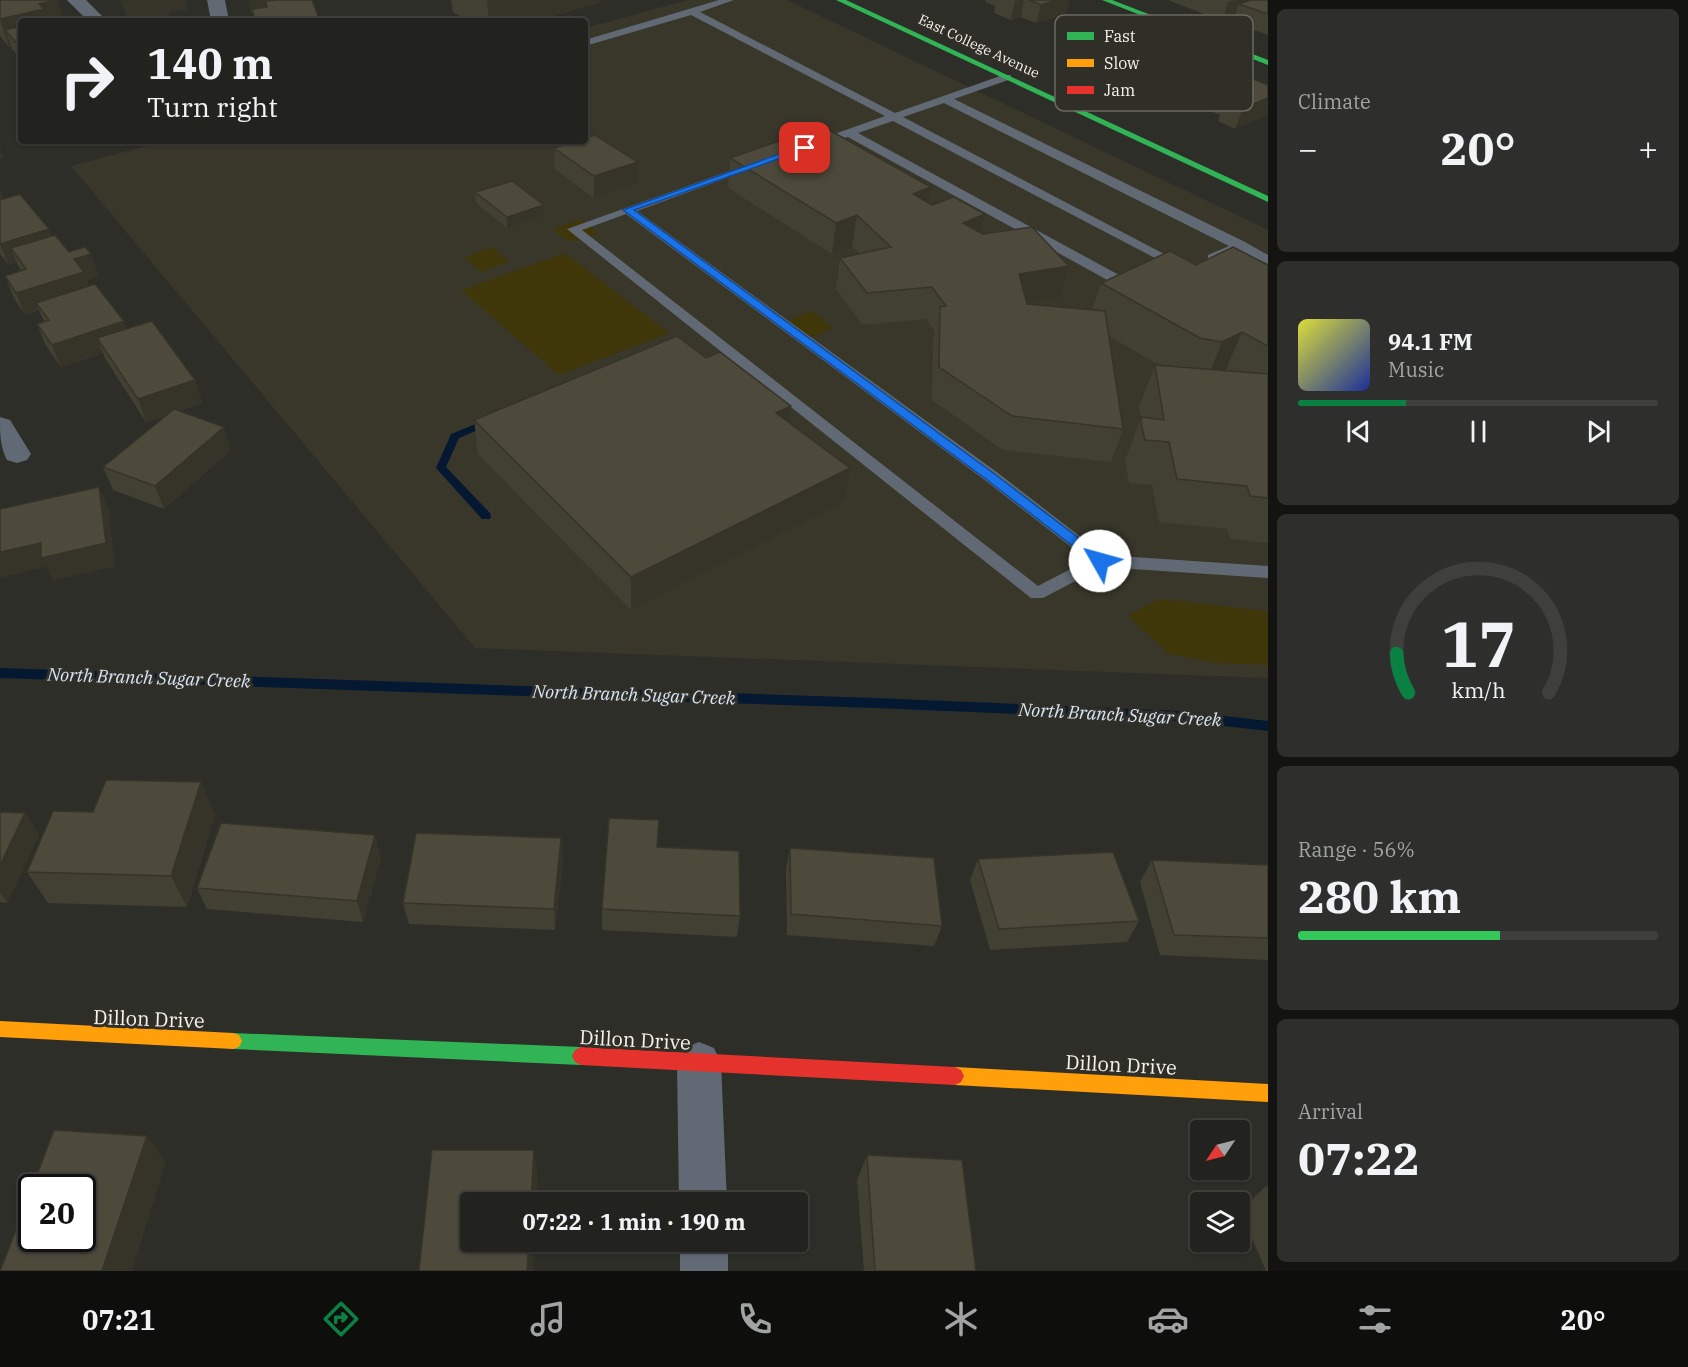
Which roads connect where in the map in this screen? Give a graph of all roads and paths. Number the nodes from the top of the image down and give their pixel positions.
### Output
1 (76, 0) edge
2 (216, 0) edge
3 (729, 0) edge
4 (840, 0) edge
5 (1106, 0) edge
6 (691, 10) junction
7 (1145, 15) edge
8 (95, 18) edge
9 (219, 18) edge
10 (588, 42) edge
11 (1253, 57) edge
12 (1268, 63) edge
13 (1007, 77) junction
14 (945, 99) junction
15 (1055, 99) edge
16 (1080, 111) edge
17 (897, 116) junction
18 (849, 133) junction
19 (805, 148) edge
20 (761, 163) edge
21 (1268, 199) edge
22 (627, 210) junction
23 (1241, 244) junction
24 (1268, 260) edge
25 (1192, 268) junction
26 (1170, 278) edge
27 (1150, 281) edge
28 (0, 426) edge
29 (17, 454) dead end
30 (1100, 561) junction
31 (1268, 572) edge
32 (0, 1029) edge
33 (699, 1063) junction
34 (1268, 1094) edge
35 (703, 1192) edge
36 (704, 1252) edge
37 (704, 1271) edge

1 - 8 street
2 - 9 street
3 - 6 lane
4 - 13 street, East College Avenue
5 - 7 street
6 - 10 lane
6 - 17 lane
11 - 12 street
13 - 14 lane
13 - 15 street, East College Avenue
14 - 17 lane
14 - 23 lane
16 - 21 street, East College Avenue
17 - 18 lane
17 - 25 lane
18 - 19 lane
18 - 27 lane
20 - 22 lane
22 - 30 lane
22 - 30 lane
23 - 24 lane
23 - 25 lane
25 - 26 lane
28 - 29 street
30 - 31 lane
32 - 33 street, Dillon Drive
33 - 34 street, Dillon Drive
33 - 35 street
36 - 37 street

